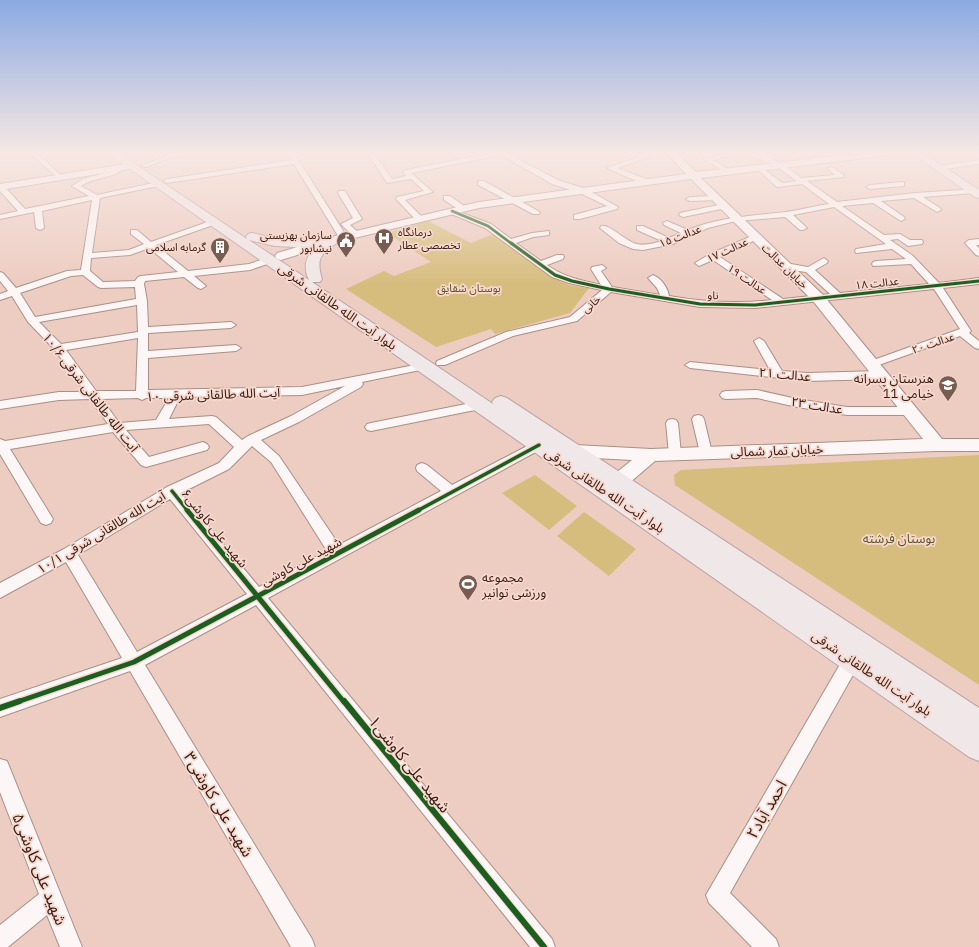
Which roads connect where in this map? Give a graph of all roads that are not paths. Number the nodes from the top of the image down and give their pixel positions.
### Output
1 (9, 196) edge
2 (96, 196) joint
3 (180, 196) edge
4 (185, 196) edge
5 (314, 196) edge
6 (344, 196) edge
7 (412, 196) edge
8 (507, 196) edge
9 (543, 196) edge
10 (593, 196) edge
11 (713, 196) edge
12 (822, 196) edge
13 (865, 196) edge
14 (906, 196) edge
15 (919, 196) edge
16 (447, 198) dead end
17 (690, 199) dead end
18 (514, 200) junction
19 (872, 200) junction
20 (719, 202) junction
21 (834, 205) junction
22 (463, 208) junction
23 (38, 209) junction
24 (937, 210) dead end
25 (452, 211) junction
26 (24, 212) junction
27 (536, 212) dead end
28 (787, 214) junction
29 (683, 215) dead end
30 (0, 217) edge
31 (577, 217) dead end
32 (419, 218) junction
33 (901, 218) dead end
34 (736, 219) junction
35 (213, 222) junction
36 (667, 223) dead end
37 (40, 228) dead end
38 (604, 228) dead end
39 (640, 228) dead end
40 (803, 228) dead end
41 (134, 232) dead end
42 (546, 232) dead end
43 (687, 233) junction
44 (356, 234) junction
45 (252, 237) junction
46 (754, 237) junction
47 (337, 238) junction
48 (881, 238) junction
49 (510, 242) junction
50 (670, 242) junction
51 (919, 242) dead end
52 (979, 242) edge
53 (317, 244) junction
54 (150, 245) junction
55 (892, 246) junction
56 (859, 251) dead end
57 (979, 253) edge
58 (88, 256) junction
59 (713, 256) junction
60 (560, 257) dead end
61 (275, 258) junction
62 (824, 261) dead end
63 (912, 261) junction
64 (699, 263) dead end
65 (540, 264) junction
66 (876, 264) dead end
67 (785, 266) junction
68 (602, 268) dead end
69 (809, 270) junction
70 (85, 272) junction
71 (185, 273) junction
72 (0, 275) edge
73 (653, 278) dead end
74 (315, 279) junction
75 (979, 281) edge
76 (139, 284) junction
77 (201, 286) dead end
78 (937, 286) junction
79 (609, 289) junction
80 (14, 292) junction
81 (838, 296) junction
82 (0, 297) edge
83 (665, 298) junction
84 (818, 298) junction
85 (142, 301) junction
86 (782, 302) junction
87 (32, 320) junction
88 (573, 320) joint
89 (231, 325) dead end
90 (143, 332) junction
91 (961, 332) junction
92 (759, 341) dead end
93 (979, 346) edge
94 (59, 348) junction
95 (236, 348) dead end
96 (142, 355) junction
97 (433, 364) junction
98 (872, 364) junction
99 (690, 365) dead end
100 (778, 374) junction
101 (881, 375) junction
102 (367, 378) junction
103 (92, 395) junction
104 (176, 395) junction
105 (726, 395) dead end
106 (142, 396) junction
107 (0, 405) edge
108 (481, 405) junction
109 (910, 411) junction
110 (698, 419) dead end
111 (672, 423) dead end
112 (160, 424) junction
113 (116, 427) junction
114 (371, 427) dead end
115 (247, 443) junction
116 (539, 445) junction
117 (937, 445) junction
118 (979, 445) edge
119 (0, 446) edge
120 (203, 447) dead end
121 (575, 450) junction
122 (706, 453) junction
123 (675, 454) junction
124 (651, 455) junction
125 (422, 468) dead end
126 (613, 486) junction
127 (172, 491) junction
128 (451, 492) junction
129 (46, 519) dead end
130 (69, 553) junction
131 (336, 553) junction
132 (0, 591) edge
133 (257, 596) junction
134 (852, 660) junction
135 (134, 662) junction
136 (0, 708) edge
137 (979, 724) edge
138 (979, 747) edge
139 (0, 768) edge
140 (51, 898) junction
141 (0, 939) edge
142 (71, 947) edge
143 (304, 947) edge
144 (544, 947) edge
145 (768, 947) edge

1 - 26 street
2 - 23 street
2 - 58 street
3 - 35 main road, بلوار آیت الله طالقانی شرقی
4 - 45 main road, بلوار آیت الله طالقانی شرقی
5 - 47 street
6 - 44 street
7 - 32 street
8 - 18 street
9 - 18 main road
10 - 31 street
11 - 20 main road, خیابان عدالت
12 - 21 street
13 - 19 street
14 - 19 street, عدالت ۱۵
15 - 24 street
16 - 22 street
17 - 20 street
18 - 22 main road
18 - 27 street
19 - 21 street, عدالت ۱۵
19 - 33 street
20 - 29 street
20 - 34 main road, خیابان عدالت
21 - 28 street, عدالت ۱۵
21 - 48 street
22 - 25 main road
23 - 26 street
23 - 37 street
25 - 32 main road
25 - 49 street, ناو
26 - 30 street
28 - 34 street, عدالت ۱۵
28 - 40 street
32 - 44 main road
34 - 43 street, عدالت ۱۵
34 - 46 main road, خیابان عدالت
35 - 54 street
35 - 61 main road, بلوار آیت الله طالقانی شرقی
36 - 43 street
38 - 50 street, عدالت ۱۵
39 - 50 street
41 - 54 street
42 - 49 street
43 - 50 street, عدالت ۱۵
44 - 47 main road
45 - 53 main road
45 - 61 main road, بلوار آیت الله طالقانی شرقی
46 - 59 street, عدالت ۱۷
46 - 67 main road, خیابان عدالت
47 - 53 main road
47 - 74 main road
48 - 51 street
48 - 55 street
49 - 65 street, ناو
52 - 57 street
53 - 61 main road
54 - 58 street
54 - 71 street
55 - 56 street
55 - 63 street
58 - 70 street
59 - 64 street, عدالت ۱۷
59 - 86 street, عدالت ۱۹
60 - 65 street
61 - 71 street
61 - 74 main road, بلوار آیت الله طالقانی شرقی
61 - 97 main road, بلوار آیت الله طالقانی شرقی
62 - 69 street
63 - 66 street
63 - 78 street
65 - 79 street, ناو
67 - 69 street
67 - 84 main road, خیابان عدالت
68 - 79 street
69 - 81 street
70 - 76 street
70 - 80 street
71 - 76 street
71 - 77 street
72 - 80 street, آیت الله طالقانی شرقی ۱۰/۶
73 - 83 street
74 - 97 main road, بلوار آیت الله طالقانی شرقی
75 - 78 street, عدالت ۱۸
76 - 85 street
78 - 81 street, عدالت ۱۸
78 - 91 street, عدالت ۲۰
79 - 83 street, ناو
79 - 88 street, خانی
80 - 82 street
80 - 87 street, آیت الله طالقانی شرقی ۱۰/۶
81 - 84 street, عدالت ۱۸
83 - 86 street, ناو
84 - 86 street, ناو
84 - 98 main road, خیابان عدالت
85 - 87 street
85 - 90 street
87 - 94 street, آیت الله طالقانی شرقی ۱۰/۶
88 - 97 street, آیت الله طالقانی شرقی ۱۰
89 - 90 street
90 - 94 street
90 - 96 street
91 - 93 street
91 - 98 street, عدالت ۲۰
92 - 100 street
94 - 103 street, آیت الله طالقانی شرقی ۱۰/۶
95 - 96 street
96 - 106 street
97 - 102 street, آیت الله طالقانی شرقی ۱۰
97 - 108 main road, بلوار آیت الله طالقانی شرقی
97 - 121 main road, بلوار آیت الله طالقانی شرقی
98 - 101 main road, خیابان عدالت
99 - 100 street, عدالت ۲۱
100 - 101 street, عدالت ۲۱
101 - 109 main road, خیابان عدالت
102 - 104 street, آیت الله طالقانی شرقی ۱۰
102 - 115 street, آیت الله طالقانی شرقی ۱۰/۱
103 - 106 street, آیت الله طالقانی شرقی ۱۰
103 - 107 street, آیت الله طالقانی شرقی ۱۰
103 - 113 street, آیت الله طالقانی شرقی ۱۰/۶
104 - 106 street, آیت الله طالقانی شرقی ۱۰
104 - 112 street
105 - 109 street, عدالت ۲۳
108 - 114 street
108 - 116 main road, بلوار آیت الله طالقانی شرقی
109 - 117 main road, خیابان عدالت
110 - 122 street
111 - 123 street
112 - 113 street
112 - 115 street
113 - 119 street
113 - 120 street, آیت الله طالقانی شرقی ۱۰/۶
115 - 127 street, آیت الله طالقانی شرقی ۱۰/۱
115 - 131 street
116 - 126 main road, بلوار آیت الله طالقانی شرقی
116 - 128 street, شهید علی کاوشی
117 - 118 main road, خیابان تمار شمالی
117 - 122 main road, خیابان تمار شمالی
119 - 129 street
121 - 124 main road, خیابان تمار شمالی
121 - 126 main road, بلوار آیت الله طالقانی شرقی
122 - 123 main road, خیابان تمار شمالی
123 - 124 main road, خیابان تمار شمالی
124 - 126 main road
125 - 128 street
126 - 134 main road, بلوار آیت الله طالقانی شرقی
126 - 137 main road, بلوار آیت الله طالقانی شرقی
127 - 130 street, آیت الله طالقانی شرقی ۱۰/۱
127 - 133 street, شهید علی کاوشی۶
128 - 131 street, شهید علی کاوشی
130 - 132 street, آیت الله طالقانی شرقی ۱۰/۱
130 - 135 street, شهید علی کاوشی۳
131 - 133 street, شهید علی کاوشی
133 - 135 street, شهید علی کاوشی
133 - 144 street, شهید علی کاوشی۱
134 - 138 main road, بلوار آیت الله طالقانی شرقی
134 - 145 street, احمد آباد۲
135 - 136 street, شهید علی کاوشی
135 - 143 street, شهید علی کاوشی۳
139 - 140 street, شهید علی کاوشی۵
140 - 141 street
140 - 142 street, شهید علی کاوشی۵

